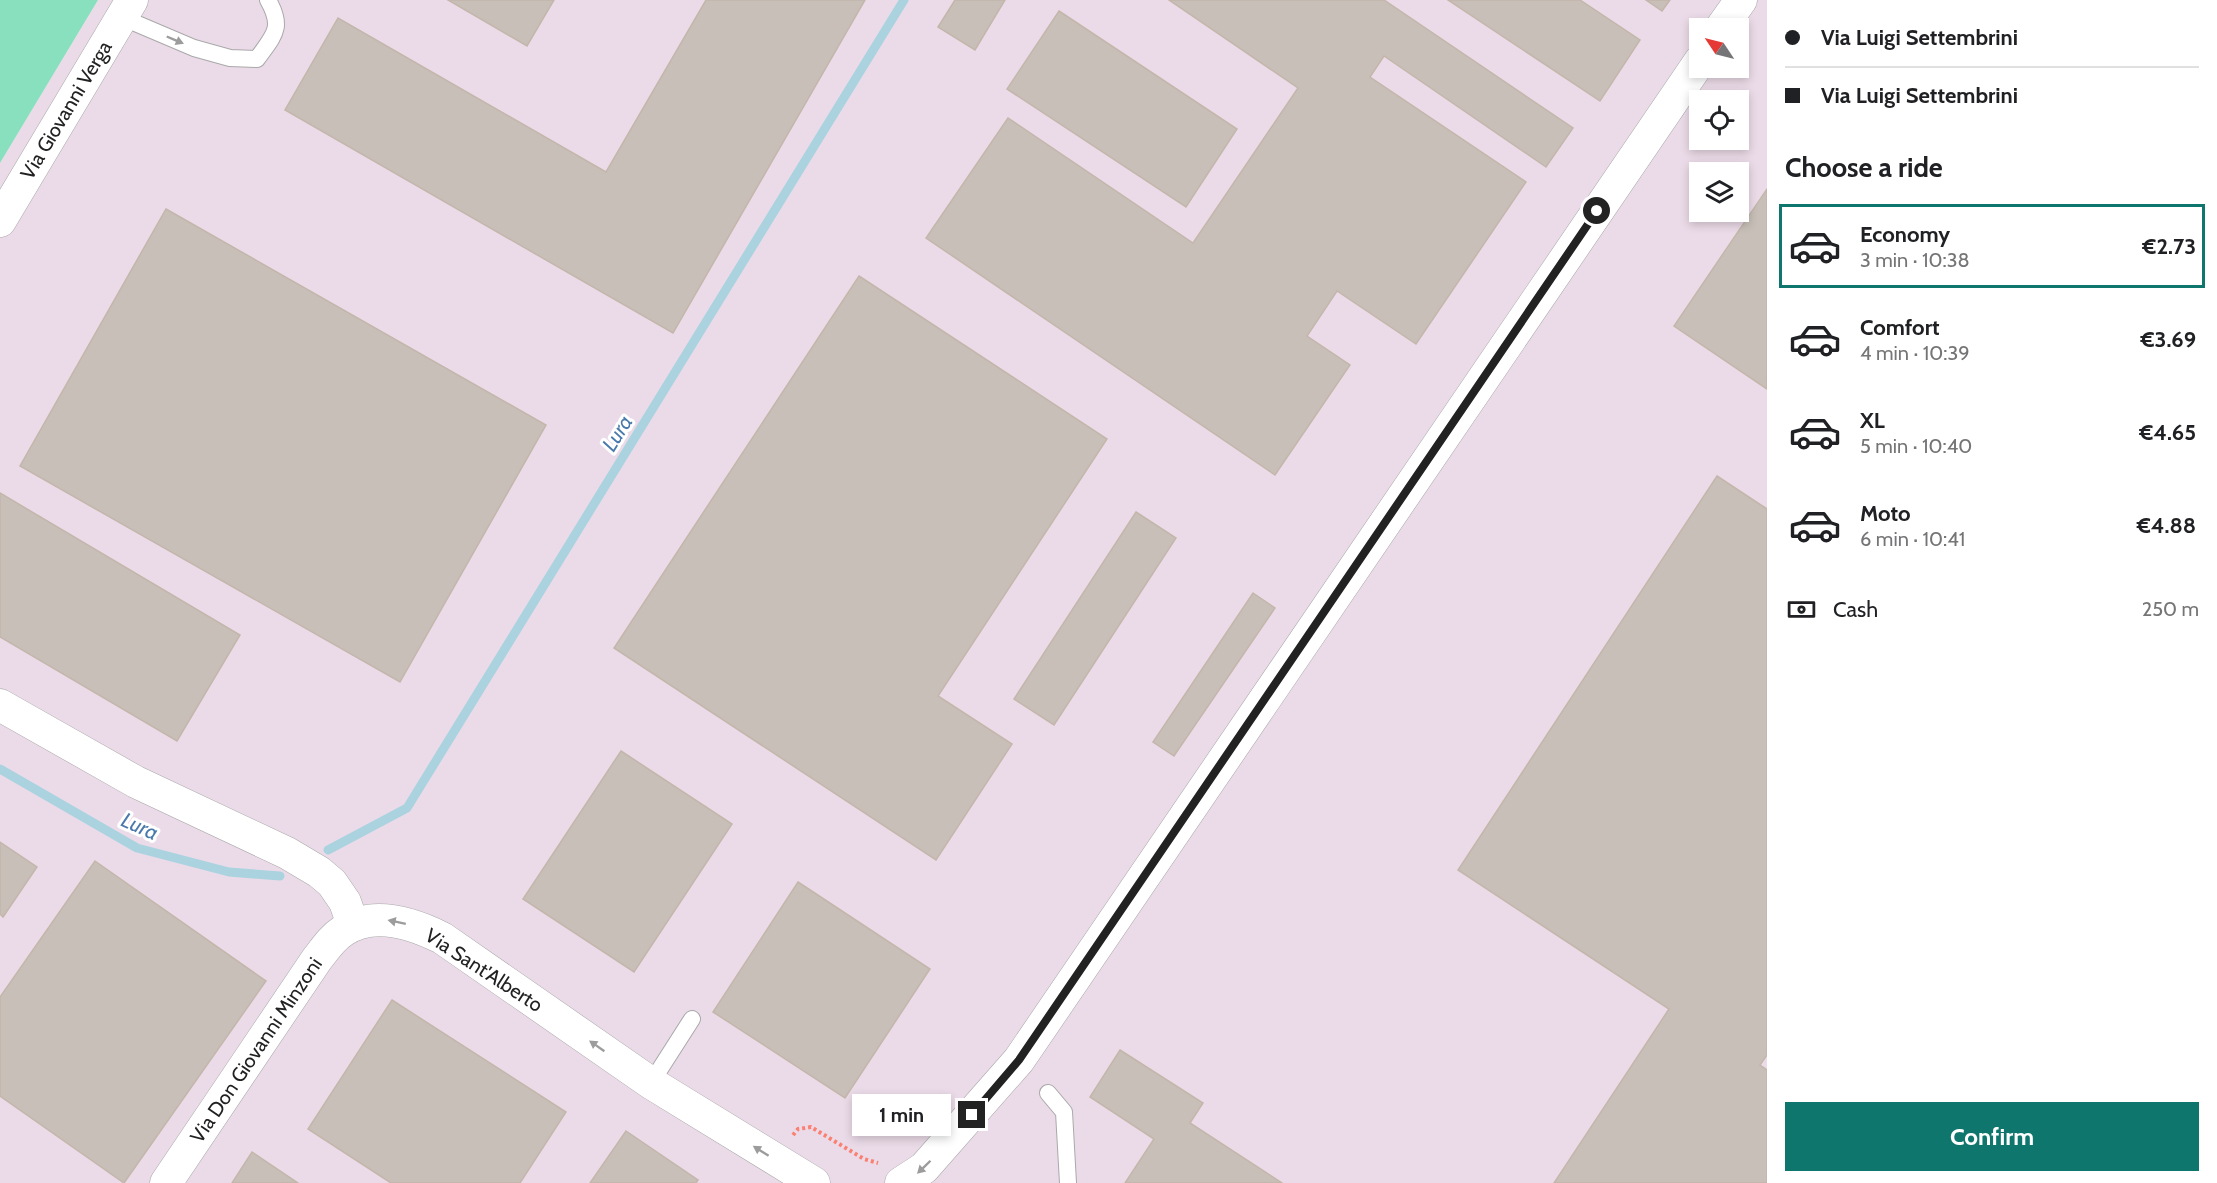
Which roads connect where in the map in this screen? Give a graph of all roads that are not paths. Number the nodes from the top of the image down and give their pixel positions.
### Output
1 (268, 0) edge
2 (1741, 0) edge
3 (127, 8) edge
4 (1729, 18) edge
5 (1689, 77) edge
6 (0, 221) edge
7 (0, 705) edge
8 (353, 925) junction
9 (692, 1019) dead end
10 (1019, 1060) junction
11 (651, 1083) junction
12 (1048, 1093) dead end
13 (814, 1182) edge
14 (166, 1183) edge
15 (901, 1183) edge
16 (940, 1183) edge
17 (1068, 1183) edge

3 -> 1 lane
2 - 4 street
3 - 6 street, Via Giovanni Verga
5 - 10 street
7 - 8 street
11 -> 8 street, Via Sant'Alberto
8 - 14 street, Via Don Giovanni Minzoni
9 - 11 lane
10 -> 15 street
10 - 16 street
13 -> 11 street, Via Sant'Alberto
12 - 17 lane

